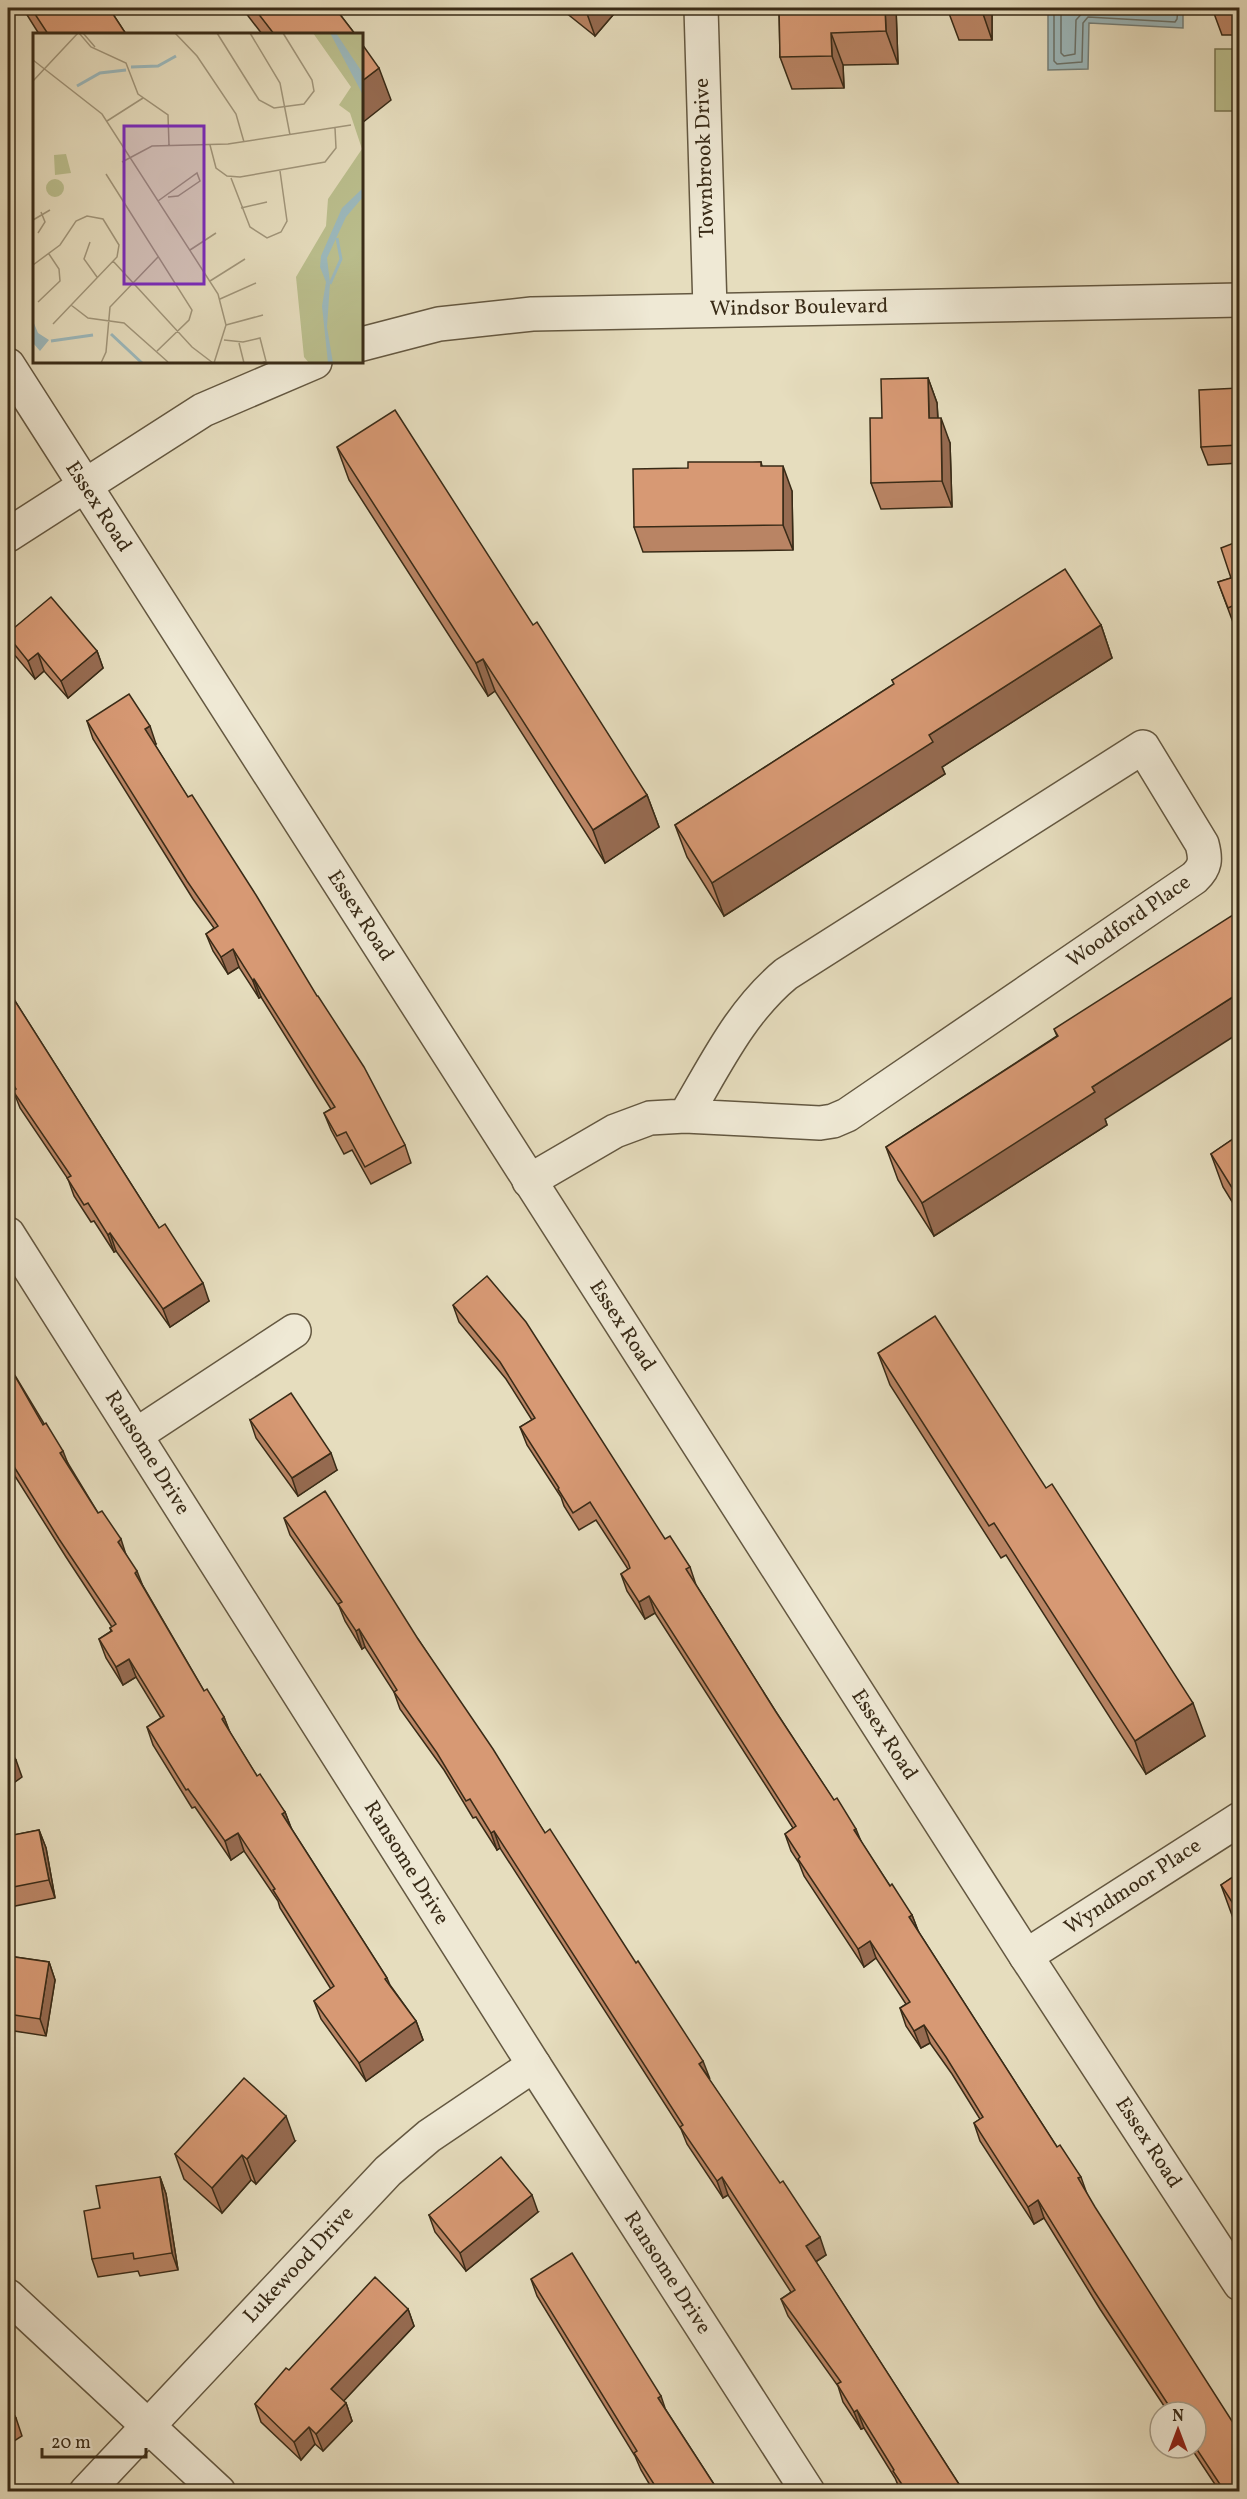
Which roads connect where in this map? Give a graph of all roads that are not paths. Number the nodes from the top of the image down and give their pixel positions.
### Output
1 (701, 8) edge
2 (1239, 300) edge
3 (710, 309) junction
4 (363, 344) edge
5 (313, 363) edge
6 (8, 365) edge
7 (84, 485) junction
8 (8, 534) edge
9 (685, 1116) junction
10 (529, 1181) junction
11 (8, 1234) edge
12 (294, 1331) dead end
13 (136, 1435) junction
14 (1239, 1819) edge
15 (1026, 1956) junction
16 (534, 2065) junction
17 (1239, 2283) edge
18 (8, 2296) edge
19 (146, 2426) junction
20 (86, 2492) edge
21 (219, 2492) edge
22 (808, 2492) edge

1 - 3 street, Townbrook Drive
2 - 3 street, Windsor Boulevard
3 - 4 street, Windsor Boulevard
5 - 7 street
6 - 7 street, Essex Road
7 - 8 street
7 - 10 street, Essex Road
9 - 9 street, Woodford Place
9 - 10 street, Woodford Place
10 - 15 street, Essex Road
11 - 13 street, Ransome Drive
12 - 13 street
13 - 16 street, Ransome Drive
14 - 15 street, Wyndmoor Place
15 - 17 street, Essex Road
16 - 19 street, Lukewood Drive
16 - 22 street, Ransome Drive
18 - 19 street
19 - 20 street, Lukewood Drive
19 - 21 street

